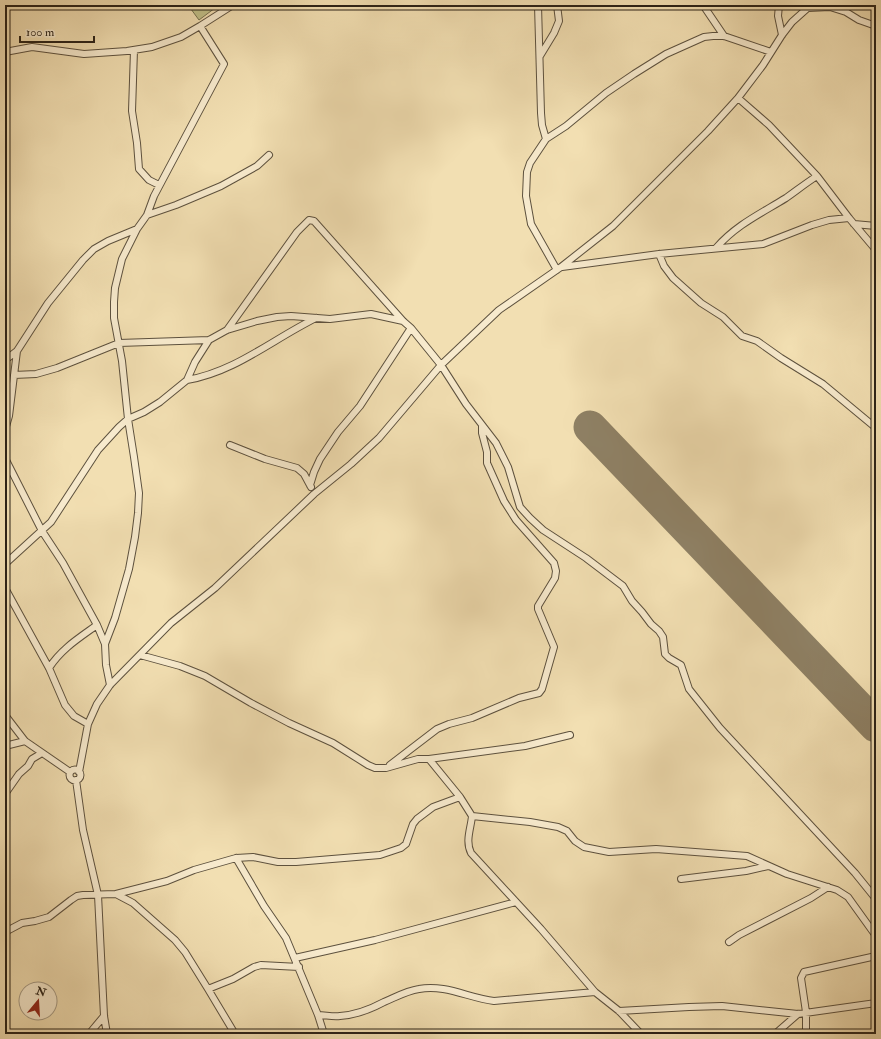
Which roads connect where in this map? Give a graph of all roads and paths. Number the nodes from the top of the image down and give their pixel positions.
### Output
1 (233, 5) edge
2 (538, 5) edge
3 (557, 5) edge
4 (703, 5) edge
5 (778, 5) edge
6 (810, 7) edge
7 (200, 26) junction
8 (876, 26) edge
9 (782, 35) junction
10 (724, 36) junction
11 (134, 50) junction
12 (5, 52) edge
13 (771, 52) junction
14 (539, 58) junction
15 (738, 98) junction
16 (546, 139) junction
17 (269, 155) dead end
18 (817, 176) junction
19 (159, 185) junction
20 (147, 215) junction
21 (849, 218) junction
22 (854, 224) junction
23 (876, 226) edge
24 (137, 229) junction
25 (716, 248) junction
26 (876, 250) edge
27 (659, 254) junction
28 (559, 269) junction
29 (316, 318) junction
30 (403, 321) junction
31 (411, 328) junction
32 (227, 330) junction
33 (209, 340) junction
34 (118, 343) junction
35 (17, 351) junction
36 (5, 360) edge
37 (441, 365) junction
38 (14, 375) junction
39 (187, 380) junction
40 (128, 419) junction
41 (482, 426) junction
42 (876, 428) edge
43 (5, 430) edge
44 (230, 445) dead end
45 (5, 458) edge
46 (310, 485) junction
47 (314, 494) junction
48 (42, 531) junction
49 (5, 564) edge
50 (5, 588) edge
51 (97, 625) junction
52 (105, 644) junction
53 (140, 655) junction
54 (49, 668) junction
55 (110, 685) junction
56 (5, 715) edge
57 (88, 724) junction
58 (570, 735) dead end
59 (25, 741) junction
60 (5, 746) edge
61 (42, 753) junction
62 (429, 758) junction
63 (386, 768) junction
64 (70, 772) junction
65 (79, 772) junction
66 (76, 780) junction
67 (5, 794) edge
68 (460, 797) junction
69 (472, 816) junction
70 (236, 858) junction
71 (768, 866) junction
72 (681, 879) dead end
73 (828, 887) junction
74 (116, 894) junction
75 (98, 895) junction
76 (876, 899) edge
77 (516, 902) junction
78 (5, 932) edge
79 (876, 936) edge
80 (729, 942) dead end
81 (876, 956) edge
82 (295, 958) junction
83 (299, 967) junction
84 (208, 989) junction
85 (594, 992) junction
86 (876, 1003) edge
87 (620, 1011) junction
88 (806, 1012) junction
89 (798, 1014) junction
90 (318, 1015) junction
91 (104, 1016) junction
92 (89, 1034) edge
93 (107, 1034) edge
94 (235, 1034) edge
95 (324, 1034) edge
96 (641, 1034) edge
97 (775, 1034) edge
98 (808, 1034) edge

1 - 7 street
2 - 14 street
3 - 14 street
4 - 10 street
5 - 9 street
6 - 8 street
6 - 9 street
7 - 11 street
7 - 19 street
9 - 13 street
10 - 13 street
10 - 16 street
11 - 12 street
11 - 19 street
13 - 15 street
14 - 16 street
15 - 18 street
15 - 28 street
16 - 28 street
17 - 20 street
18 - 21 street
18 - 25 street
19 - 20 street
20 - 24 street
21 - 22 street
21 - 25 street
22 - 23 street
22 - 26 street
24 - 34 street
24 - 35 street
25 - 27 street
27 - 28 street
27 - 42 street
28 - 37 street
29 - 30 street
29 - 32 street
29 - 39 street
30 - 31 street
30 - 32 street
31 - 37 street
31 - 46 street
32 - 33 street
33 - 34 street
33 - 39 street
34 - 38 street
34 - 40 street
35 - 36 street
35 - 38 street
37 - 41 street
37 - 47 street
38 - 43 street
39 - 40 street
40 - 48 street
40 - 52 street
41 - 63 street
41 - 76 street
44 - 46 street
45 - 48 street
46 - 47 street
47 - 53 street
48 - 49 street
48 - 51 street
50 - 54 street
51 - 52 street
51 - 54 street
52 - 55 street
53 - 55 street
53 - 63 street
54 - 57 street
55 - 57 street
56 - 59 street
57 - 65 street
58 - 62 street
59 - 60 street
59 - 61 street
61 - 64 street
61 - 67 street
62 - 63 street
62 - 68 street
64 - 65 street
64 - 66 street
65 - 66 street
66 - 75 street
68 - 69 street
68 - 70 street
69 - 71 street
69 - 77 street
70 - 74 street
70 - 82 street
71 - 72 street
71 - 73 street
73 - 79 street
73 - 80 street
74 - 75 street
74 - 84 street
75 - 78 street
75 - 91 street
77 - 82 street
77 - 85 street
81 - 88 street
82 - 83 street
83 - 84 street
83 - 90 street
84 - 94 street
85 - 87 street
85 - 90 street
86 - 88 street
87 - 89 street
87 - 96 street
88 - 89 street
88 - 98 street
89 - 97 street
90 - 95 street
91 - 92 street
91 - 93 street

